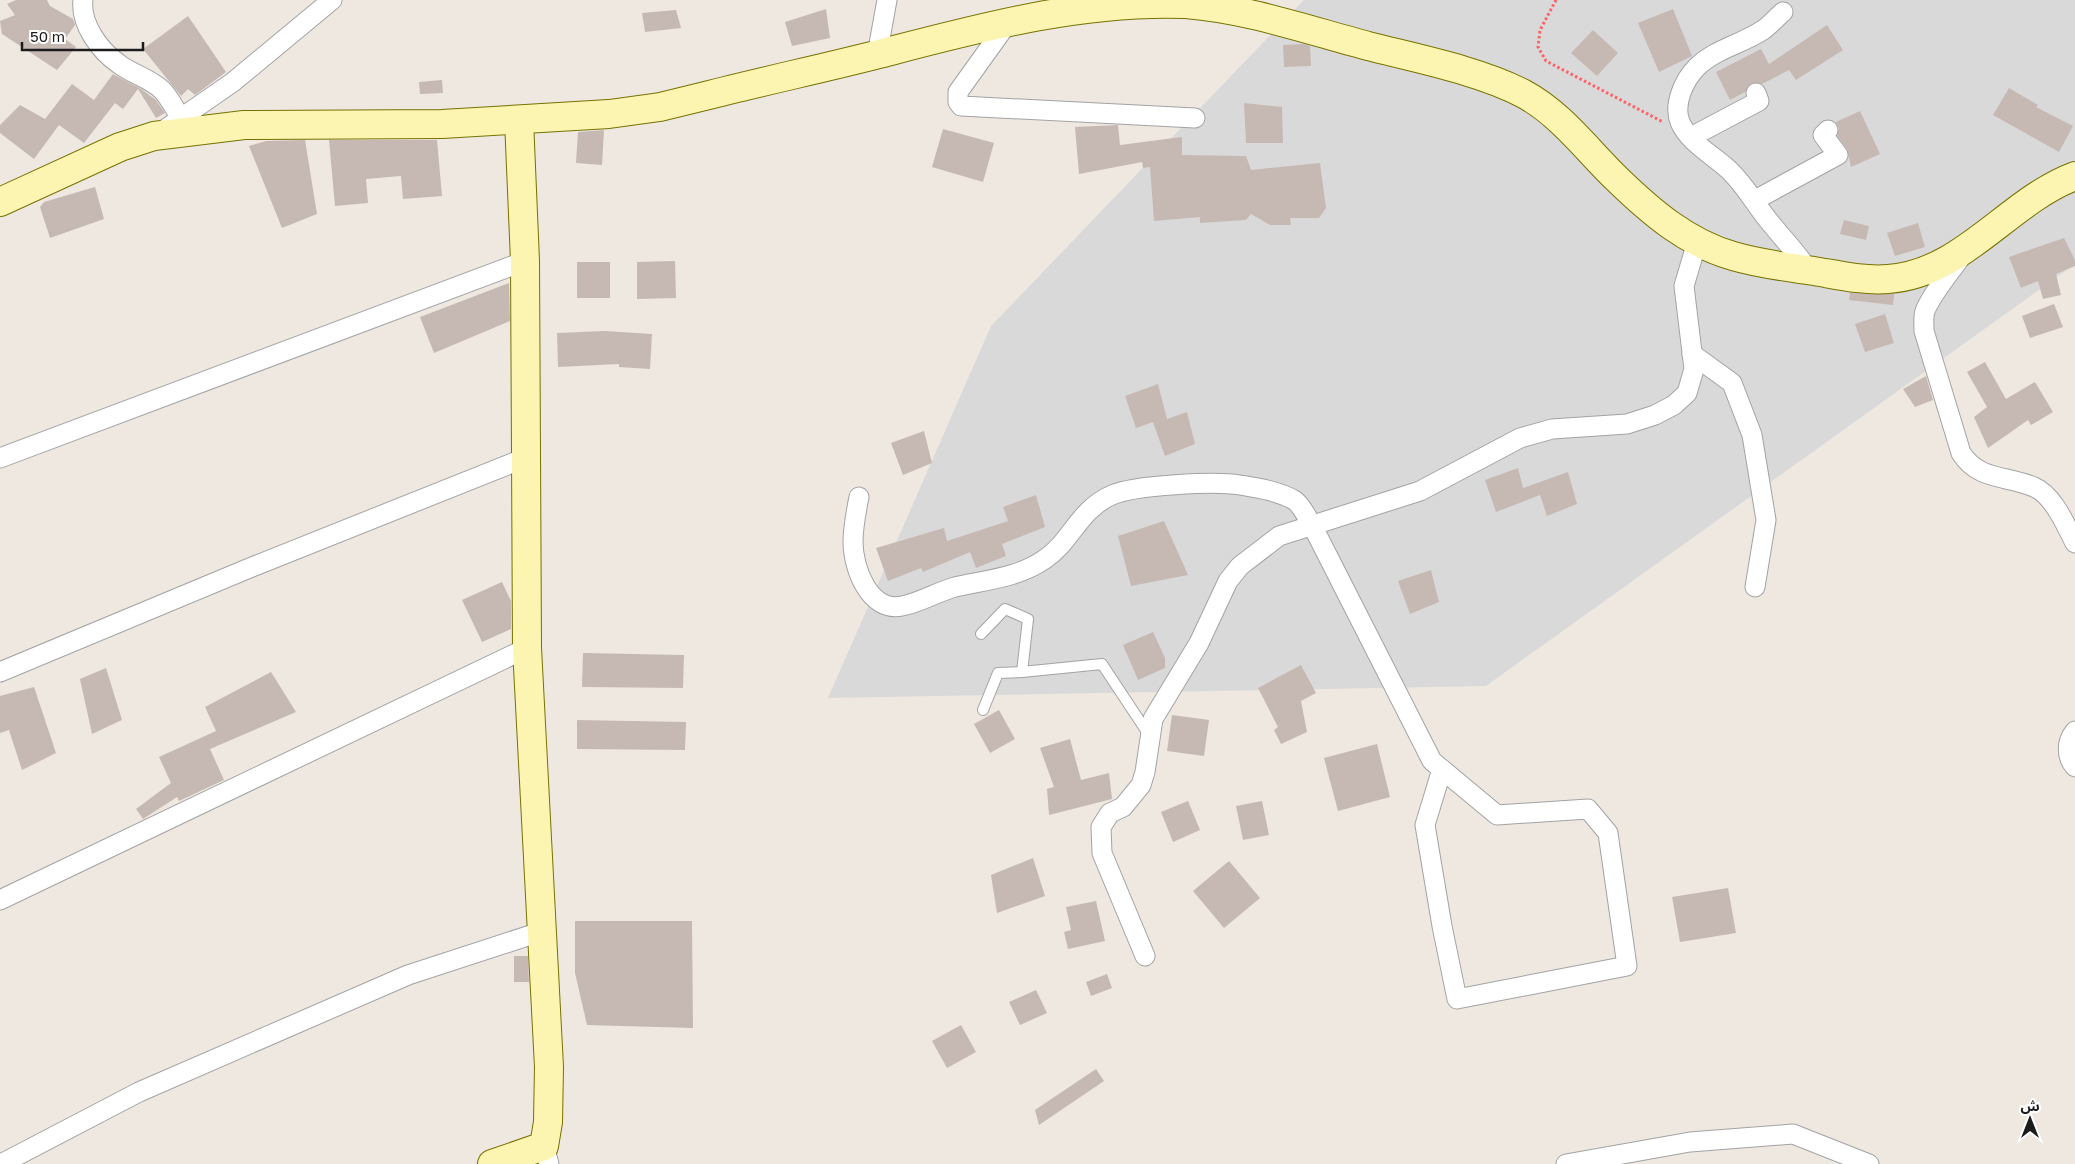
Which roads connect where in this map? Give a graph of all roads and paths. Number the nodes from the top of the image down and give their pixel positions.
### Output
1 (83, 0) edge
2 (332, 0) edge
3 (887, 0) edge
4 (1556, 0) edge
5 (1783, 12) dead end
6 (1009, 21) junction
7 (877, 55) junction
8 (1756, 93) dead end
9 (1195, 118) dead end
10 (182, 119) junction
11 (519, 120) junction
12 (1828, 130) dead end
13 (154, 136) junction
14 (1692, 137) junction
15 (2075, 176) edge
16 (1755, 200) junction
17 (0, 202) edge
18 (1697, 242) junction
19 (1966, 251) junction
20 (526, 261) junction
21 (1809, 270) junction
22 (1692, 354) junction
23 (0, 458) edge
24 (525, 458) junction
25 (859, 497) dead end
26 (1312, 525) junction
27 (2075, 543) edge
28 (1755, 587) dead end
29 (981, 634) dead end
30 (527, 648) junction
31 (0, 672) edge
32 (1022, 672) junction
33 (983, 710) dead end
34 (2075, 731) edge
35 (1149, 735) junction
36 (2075, 767) edge
37 (1442, 769) junction
38 (0, 900) edge
39 (543, 931) junction
40 (1145, 956) dead end
41 (546, 1155) edge
42 (1634, 1158) edge
43 (2, 1164) edge
44 (492, 1164) edge
45 (1566, 1164) edge
46 (1869, 1164) edge

1 - 10 street
2 - 10 street
3 - 7 street
4 - 14 path
5 - 14 street
6 - 7 street
6 - 9 street
6 - 18 street
7 - 11 street
8 - 14 street
10 - 13 street
11 - 13 street
11 - 20 street
12 - 16 street
13 - 17 street
14 - 16 street
15 - 19 street
16 - 21 street
18 - 21 street
18 - 22 street
19 - 21 street
19 - 27 street
20 - 23 street
20 - 24 street
22 - 26 street
22 - 28 street
24 - 30 street
24 - 31 street
25 - 26 street
26 - 35 street
26 - 37 street
29 - 32 lane
30 - 38 street
30 - 39 street
32 - 33 lane
32 - 35 lane
34 - 36 street
35 - 40 street
37 - 37 street
39 - 41 street
39 - 43 street
41 - 44 street
42 - 45 street
42 - 46 street

